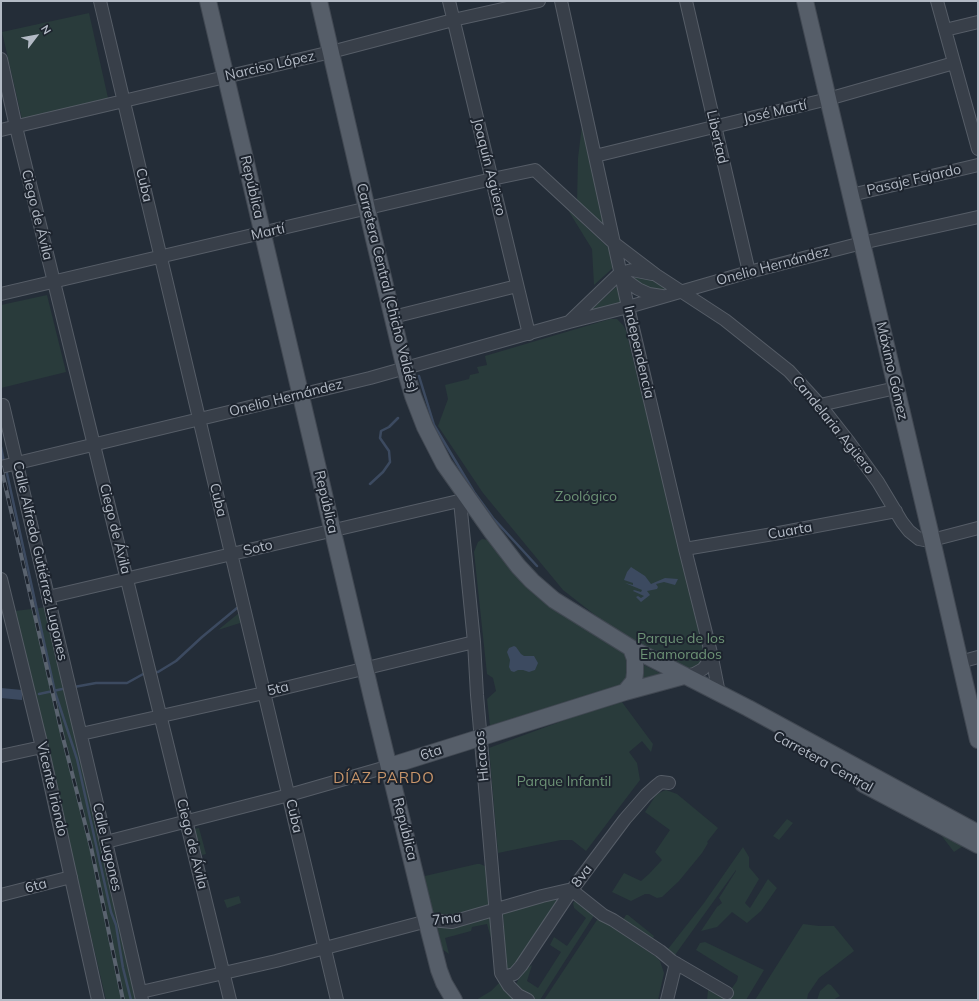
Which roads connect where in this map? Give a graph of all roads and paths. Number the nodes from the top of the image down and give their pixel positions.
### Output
1 (100, 1) edge
2 (208, 1) edge
3 (319, 1) edge
4 (449, 1) edge
5 (540, 1) edge
6 (561, 1) edge
7 (686, 1) edge
8 (805, 1) edge
9 (937, 1) edge
10 (453, 20) junction
11 (978, 22) edge
12 (945, 30) junction
13 (331, 52) junction
14 (1, 59) edge
15 (954, 63) junction
16 (226, 77) junction
17 (828, 99) junction
18 (124, 101) junction
19 (715, 126) junction
20 (16, 127) junction
21 (1, 130) edge
22 (978, 149) edge
23 (595, 156) junction
24 (978, 165) edge
25 (492, 179) junction
26 (850, 195) junction
27 (367, 209) junction
28 (978, 217) edge
29 (263, 233) junction
30 (614, 243) junction
31 (862, 243) junction
32 (161, 257) junction
33 (749, 272) junction
34 (620, 275) junction
35 (656, 276) junction
36 (54, 282) junction
37 (517, 286) junction
38 (679, 292) junction
39 (1, 294) edge
40 (664, 296) junction
41 (628, 307) junction
42 (393, 317) junction
43 (569, 322) junction
44 (529, 334) junction
45 (405, 368) junction
46 (896, 388) junction
47 (301, 394) junction
48 (2, 405) dead end
49 (820, 405) junction
50 (199, 419) junction
51 (94, 444) junction
52 (8, 466) edge
53 (464, 500) junction
54 (896, 511) junction
55 (978, 528) edge
56 (333, 531) junction
57 (932, 540) junction
58 (685, 549) junction
59 (231, 554) junction
60 (127, 578) junction
61 (1, 579) edge
62 (48, 597) junction
63 (4, 609) edge
64 (474, 642) junction
65 (631, 648) junction
66 (711, 654) junction
67 (978, 657) edge
68 (960, 662) junction
69 (366, 669) junction
70 (684, 676) junction
71 (668, 680) junction
72 (625, 692) junction
73 (264, 693) junction
74 (71, 694) joint
75 (717, 698) junction
76 (160, 716) junction
77 (81, 734) junction
78 (480, 737) junction
79 (978, 740) edge
80 (42, 746) junction
81 (1, 756) edge
82 (390, 766) junction
83 (669, 782) dead end
84 (289, 795) junction
85 (187, 821) junction
86 (978, 833) edge
87 (106, 842) junction
88 (978, 845) edge
89 (71, 877) junction
90 (571, 891) junction
91 (1, 895) edge
92 (495, 909) junction
93 (427, 922) junction
94 (324, 948) junction
95 (676, 963) junction
96 (224, 973) junction
97 (504, 977) junction
98 (727, 993) dead end
99 (142, 996) edge
100 (98, 1000) edge
101 (230, 1000) edge
102 (337, 1000) edge
103 (454, 1000) edge
104 (528, 1000) edge
105 (667, 1000) edge

1 - 18 street, Cuba
2 - 16 main road, República
3 - 13 main road, Carretera Central (Chicho Valdés)
4 - 10 street, Joaquín Agüero
5 - 10 street, Narciso López
6 - 23 street, Independencia
7 - 19 street, Libertad
8 - 17 main road, Máximo Gómez
9 - 12 street
10 - 13 street, Narciso López
10 - 25 street, Joaquín Agüero
11 - 12 street
12 - 15 street
13 - 16 street, Narciso López
13 - 27 main road, Carretera Central (Chicho Valdés)
14 - 20 street, Ciego de Ávila
15 - 17 street, José Martí
15 - 22 street
16 - 18 street, Narciso López
16 - 29 main road, República
17 - 19 street, José Martí
17 - 26 main road, Máximo Gómez
18 - 20 street, Narciso López
18 - 32 street, Cuba
19 - 23 street, José Martí
19 - 33 street, Libertad
20 - 21 street, Narciso López
20 - 36 street, Ciego de Ávila
23 - 30 street, Independencia
24 - 26 street, Pasaje Fajardo
25 - 27 street, Martí
25 - 30 street, Martí
25 - 37 street, Joaquín Agüero
26 - 31 main road, Máximo Gómez
27 - 29 street, Martí
27 - 42 main road, Carretera Central (Chicho Valdés)
28 - 31 street, Onelio Hernández
29 - 32 street, Martí
29 - 47 main road, República
30 - 34 street, Independencia
30 - 35 street, Candelaria Agüero
31 - 33 street, Onelio Hernández
31 - 46 main road, Máximo Gómez
32 - 36 street, Martí
32 - 50 street, Cuba
33 - 38 street, Onelio Hernández
34 - 35 street
34 - 40 street
34 - 41 street, Independencia
34 - 43 street, Onelio Hernández
35 - 38 street, Candelaria Agüero
36 - 39 street, Martí
36 - 51 street, Ciego de Ávila
37 - 42 street
37 - 44 street, Joaquín Agüero
38 - 40 street, Onelio Hernández
38 - 49 street, Candelaria Agüero
40 - 41 street, Onelio Hernández
41 - 43 street, Onelio Hernández
41 - 58 street, Independencia
42 - 45 main road, Carretera Central (Chicho Valdés)
43 - 44 street, Onelio Hernández
44 - 45 street, Onelio Hernández
45 - 47 street, Onelio Hernández
45 - 53 main road, Carretera Central (Chicho Valdés)
46 - 49 street
46 - 57 main road, Máximo Gómez
47 - 50 street, Onelio Hernández
47 - 56 main road, República
48 - 52 street, Calle Alfredo Gutiérrez Lugones
49 - 54 street, Candelaria Agüero
50 - 51 street, Onelio Hernández
50 - 59 street, Cuba
51 - 52 street, Onelio Hernández
51 - 60 street, Ciego de Ávila
52 - 62 street, Calle Alfredo Gutiérrez Lugones
53 - 56 street, Soto
53 - 64 street, Hicacos
53 - 65 main road, Carretera Central (Chicho Valdés)
54 - 57 street, Candelaria Agüero
54 - 58 street, Cuarta
55 - 57 street
56 - 59 street, Soto
56 - 69 main road, República
57 - 68 main road, Máximo Gómez
58 - 66 street, Independencia
59 - 60 street, Soto
59 - 73 street, Cuba
60 - 62 street, Soto
60 - 76 street, Ciego de Ávila
61 - 63 street, Vicente Iriondo
62 - 74 street, Calle Alfredo Gutiérrez Lugones
63 - 80 street, Vicente Iriondo
64 - 69 street, 5ta
64 - 78 street, Hicacos
65 - 70 main road, Carretera Central (Chicho Valdés)
65 - 72 main road
66 - 70 street
66 - 75 street, Independencia
67 - 68 street
68 - 79 main road, Máximo Gómez
69 - 73 street, 5ta
69 - 82 main road, República
70 - 71 main road, 6ta
70 - 75 main road, Carretera Central
71 - 72 main road, 6ta
71 - 75 main road, Carretera Central
72 - 78 main road, 6ta
73 - 76 street, 5ta
73 - 84 street, Cuba
74 - 77 street, Calle Lugones
75 - 86 main road, Carretera Central
75 - 88 main road, Carretera Central
76 - 77 street, 5ta
76 - 85 street, Ciego de Ávila
77 - 87 street, Calle Lugones
78 - 82 main road, 6ta
78 - 92 street, Hicacos
80 - 81 street
80 - 89 street, Vicente Iriondo
82 - 84 street, 6ta
82 - 93 main road, República
83 - 90 street, 8va
84 - 85 street, 6ta
84 - 94 street, Cuba
85 - 87 street, 6ta
85 - 96 street, Ciego de Ávila
87 - 99 street, Calle Lugones
89 - 91 street, 6ta
89 - 100 street, Vicente Iriondo
90 - 92 street, 7ma
90 - 95 street
90 - 97 street, 8va
92 - 93 street, 7ma
92 - 97 street, Hicacos
93 - 94 street, 7ma
93 - 103 main road, República
94 - 96 street, 7ma
94 - 102 street, Cuba
95 - 98 street
95 - 105 street
96 - 99 street, 7ma
96 - 101 street, Ciego de Ávila
97 - 104 street, Hicacos

